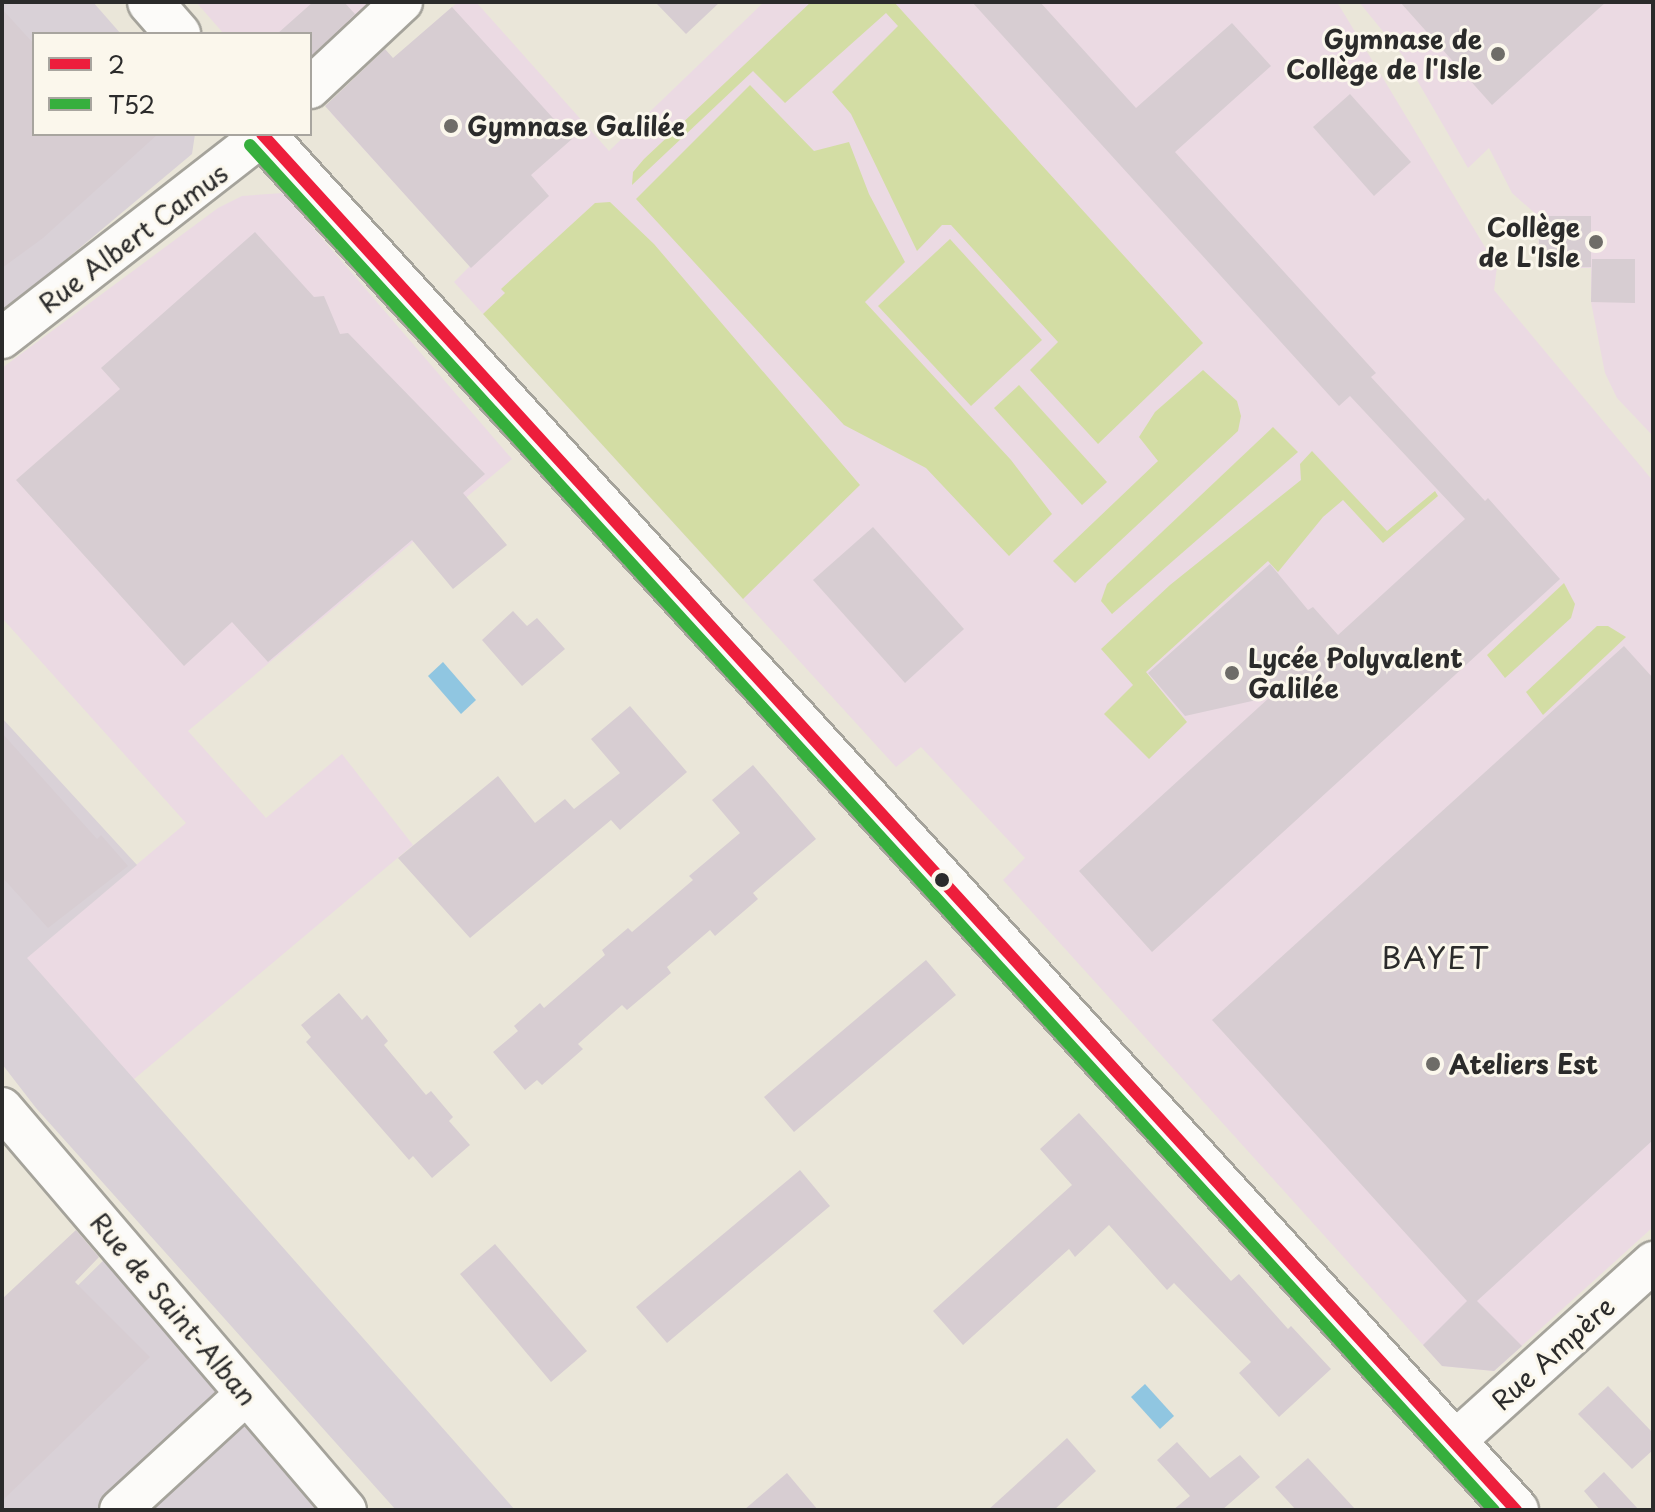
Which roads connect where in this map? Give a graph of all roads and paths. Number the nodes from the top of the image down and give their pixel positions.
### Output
1 (150, 2) edge
2 (402, 2) edge
3 (176, 32) edge
4 (312, 86) edge
5 (260, 136) edge
6 (265, 136) edge
7 (2, 338) edge
8 (2, 1108) edge
9 (1653, 1262) edge
10 (245, 1395) junction
11 (1453, 1443) junction
12 (120, 1510) edge
13 (346, 1510) edge
14 (1516, 1510) edge

1 - 3 main road
2 - 4 street
5 - 7 street, Rue Albert Camus
6 - 11 main road
8 - 10 street, Rue de Saint-Alban
9 - 11 street, Rue Ampère
10 - 12 street
10 - 13 street, Rue de Saint-Alban
11 - 14 main road

